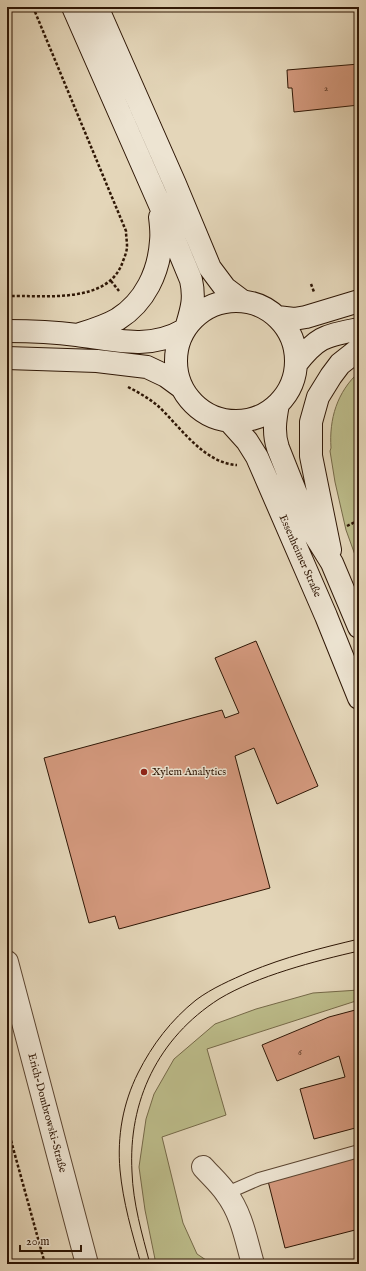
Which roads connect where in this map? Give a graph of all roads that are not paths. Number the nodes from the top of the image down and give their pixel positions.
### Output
1 (73, 7) edge
2 (97, 7) edge
3 (160, 205) junction
4 (241, 300) junction
5 (359, 301) edge
6 (277, 316) junction
7 (186, 327) junction
8 (359, 330) edge
9 (7, 331) edge
10 (77, 335) junction
11 (359, 349) edge
12 (7, 358) edge
13 (296, 364) junction
14 (181, 387) junction
15 (278, 404) junction
16 (229, 421) junction
17 (332, 563) junction
18 (359, 627) edge
19 (359, 698) edge
20 (7, 962) edge
21 (359, 1151) edge
22 (203, 1167) dead end
23 (227, 1194) junction
24 (87, 1264) edge
25 (253, 1264) edge

1 - 3 main road
2 - 4 main road
3 - 7 main road
3 - 10 main road
4 - 6 main road
4 - 7 main road
5 - 6 main road
6 - 13 main road
7 - 10 main road
7 - 14 main road
8 - 13 main road
9 - 10 main road
11 - 17 main road
12 - 14 main road
13 - 15 main road
14 - 16 main road
15 - 16 main road
15 - 17 main road, Essenheimer Straße
16 - 19 main road, Essenheimer Straße
17 - 18 main road, Essenheimer Straße
20 - 24 main road, Erich-Dombrowski-Straße
21 - 23 lane
22 - 23 main road
23 - 25 main road

